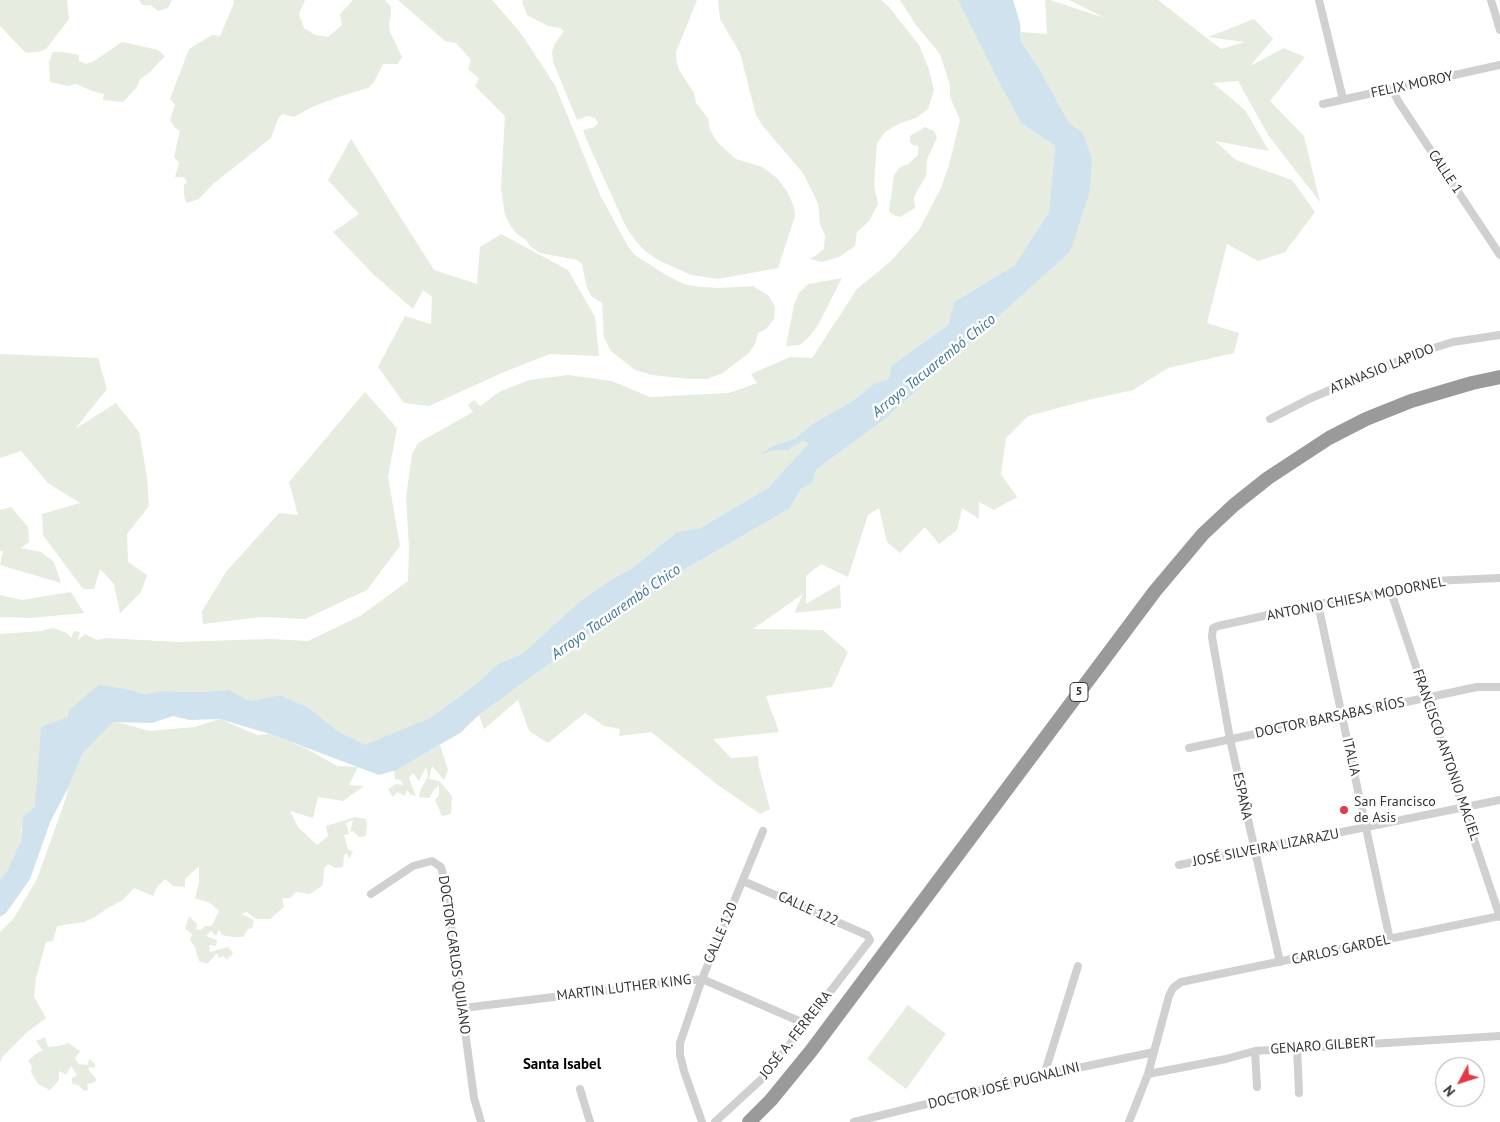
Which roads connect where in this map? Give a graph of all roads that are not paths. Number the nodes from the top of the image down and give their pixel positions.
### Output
1 (1319, 0) edge
2 (1491, 0) edge
3 (1500, 30) edge
4 (1500, 66) edge
5 (1392, 89) junction
6 (1343, 99) junction
7 (1323, 104) dead end
8 (1500, 255) edge
9 (1500, 335) edge
10 (1500, 377) edge
11 (1270, 419) dead end
12 (1500, 578) edge
13 (1391, 592) junction
14 (1318, 604) junction
15 (1213, 628) joint
16 (1500, 687) edge
17 (1426, 698) junction
18 (1342, 716) junction
19 (1230, 739) junction
20 (1189, 748) dead end
21 (1500, 800) edge
22 (1464, 807) junction
23 (1367, 828) junction
24 (763, 831) dead end
25 (1254, 850) junction
26 (1178, 865) dead end
27 (743, 881) junction
28 (371, 894) dead end
29 (1500, 917) edge
30 (870, 940) joint
31 (1390, 940) junction
32 (1280, 962) junction
33 (1078, 966) dead end
34 (702, 979) junction
35 (462, 1008) junction
36 (806, 1024) junction
37 (1500, 1036) edge
38 (1297, 1047) junction
39 (1255, 1051) junction
40 (1154, 1052) junction
41 (1148, 1074) junction
42 (1044, 1075) junction
43 (1257, 1087) dead end
44 (580, 1089) dead end
45 (1299, 1093) dead end
46 (482, 1122) edge
47 (590, 1122) edge
48 (702, 1122) edge
49 (715, 1122) edge
50 (749, 1122) edge
51 (854, 1122) edge
52 (1129, 1122) edge

1 - 6 street
2 - 3 street
4 - 5 street, FELIX MOROY
5 - 6 street, FELIX MOROY
5 - 8 street, CALLE 1
6 - 7 street, FELIX MOROY
9 - 11 street, ATANASIO LAPIDO
10 - 50 highway, 5
12 - 13 street, ANTONIO CHIESA MODORNEL
13 - 14 street, ANTONIO CHIESA MODORNEL
13 - 17 street, FRANCISCO ANTONIO MACIEL
14 - 15 street, ANTONIO CHIESA MODORNEL
14 - 18 street, ITALIA
15 - 19 street, ESPAÑA
16 - 17 street, DOCTOR BARSABAS RÍOS
17 - 18 street, DOCTOR BARSABAS RÍOS
17 - 22 street, FRANCISCO ANTONIO MACIEL
18 - 19 street, DOCTOR BARSABAS RÍOS
18 - 23 street, ITALIA
19 - 20 street, DOCTOR BARSABAS RÍOS
19 - 25 street, ESPAÑA
21 - 22 street, JOSÉ SILVEIRA LIZARAZU
22 - 23 street, JOSÉ SILVEIRA LIZARAZU
22 - 29 street, FRANCISCO ANTONIO MACIEL
23 - 25 street, JOSÉ SILVEIRA LIZARAZU
23 - 31 street, ITALIA
24 - 27 street, CALLE 120
25 - 26 street, JOSÉ SILVEIRA LIZARAZU
25 - 32 street, ESPAÑA
27 - 30 street, CALLE 122
27 - 34 street, CALLE 120
28 - 35 street, DOCTOR CARLOS QUIJANO
29 - 31 street, CARLOS GARDEL
30 - 36 street, JOSÉ A. FERREIRA
31 - 32 street, CARLOS GARDEL
32 - 40 street, CARLOS GARDEL
33 - 42 street
34 - 35 street, MARTIN LUTHER KING
34 - 36 street, MARTIN LUTHER KING
34 - 48 street, CALLE 120
35 - 46 street, DOCTOR CARLOS QUIJANO
36 - 49 street, JOSÉ A. FERREIRA
37 - 38 street, GENARO GILBERT
38 - 39 street, GENARO GILBERT
38 - 45 street
39 - 41 street, GENARO GILBERT
39 - 43 street
40 - 41 street
40 - 42 street, DOCTOR JOSÉ PUGNALINI
41 - 52 street
42 - 51 street, DOCTOR JOSÉ PUGNALINI
44 - 47 street

